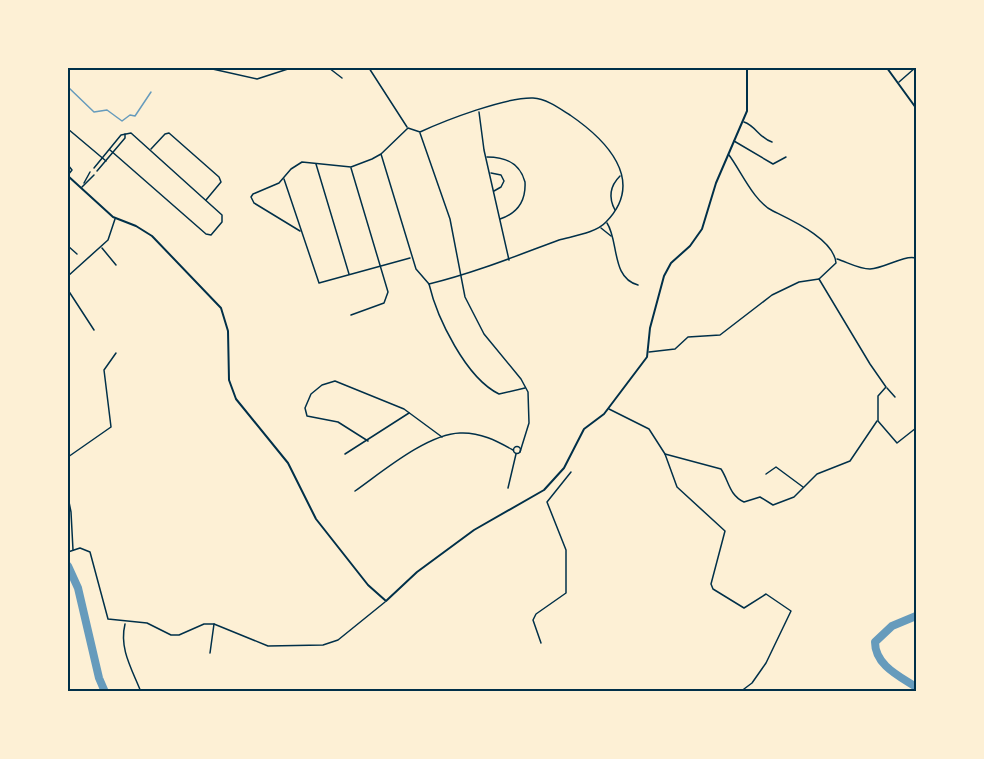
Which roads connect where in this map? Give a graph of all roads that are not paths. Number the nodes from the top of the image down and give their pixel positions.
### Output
1 (208, 68) edge
2 (214, 68) edge
3 (291, 68) edge
4 (329, 68) edge
5 (375, 68) edge
6 (747, 68) edge
7 (887, 68) edge
8 (915, 68) edge
9 (370, 69) edge
10 (342, 78) dead end
11 (899, 82) junction
12 (916, 108) edge
13 (479, 111) junction
14 (743, 122) junction
15 (408, 128) junction
16 (68, 129) edge
17 (420, 132) junction
18 (125, 134) junction
19 (734, 141) junction
20 (772, 142) dead end
21 (150, 149) junction
22 (110, 150) junction
23 (113, 153) junction
24 (381, 154) junction
25 (729, 155) junction
26 (485, 157) junction
27 (786, 157) dead end
28 (103, 158) junction
29 (106, 160) junction
30 (315, 162) junction
31 (68, 165) edge
32 (351, 167) junction
33 (94, 168) dead end
34 (98, 171) dead end
35 (90, 172) dead end
36 (490, 173) junction
37 (94, 175) dead end
38 (68, 176) edge
39 (621, 176) junction
40 (284, 179) junction
41 (84, 184) junction
42 (81, 188) junction
43 (493, 191) junction
44 (206, 200) junction
45 (615, 210) junction
46 (116, 218) junction
47 (499, 220) junction
48 (606, 222) junction
49 (600, 227) junction
50 (300, 231) junction
51 (611, 236) junction
52 (68, 246) edge
53 (101, 247) junction
54 (76, 254) dead end
55 (411, 258) junction
56 (916, 258) edge
57 (836, 259) junction
58 (509, 260) junction
59 (116, 265) dead end
60 (381, 266) junction
61 (350, 274) junction
62 (68, 276) edge
63 (461, 276) junction
64 (819, 279) junction
65 (429, 284) junction
66 (638, 285) dead end
67 (68, 290) edge
68 (351, 315) dead end
69 (93, 330) dead end
70 (649, 352) junction
71 (116, 353) dead end
72 (886, 387) junction
73 (526, 388) junction
74 (895, 397) dead end
75 (609, 408) junction
76 (410, 412) junction
77 (878, 421) junction
78 (916, 428) edge
79 (442, 437) junction
80 (368, 441) junction
81 (513, 450) junction
82 (520, 452) junction
83 (345, 454) dead end
84 (516, 454) junction
85 (665, 454) junction
86 (68, 457) edge
87 (571, 472) dead end
88 (766, 474) dead end
89 (508, 488) dead end
90 (804, 488) junction
91 (355, 491) dead end
92 (68, 497) edge
93 (73, 551) junction
94 (68, 552) edge
95 (386, 601) junction
96 (126, 622) junction
97 (214, 624) junction
98 (541, 643) dead end
99 (210, 653) dead end
100 (141, 692) edge
101 (741, 692) edge

1 - 2 street
2 - 3 street
4 - 10 street
5 - 9 street
6 - 14 main road
7 - 11 main road
8 - 11 street
9 - 15 street
11 - 12 main road
13 - 17 street
13 - 26 street
13 - 39 street
14 - 19 main road
14 - 20 street
15 - 17 street
15 - 24 street
16 - 28 street
17 - 63 street
18 - 21 street
18 - 22 street
18 - 23 street
19 - 25 main road
19 - 27 street
21 - 44 street
21 - 44 street
22 - 23 street
22 - 28 street
23 - 29 street
23 - 44 street
24 - 32 street
24 - 55 street
25 - 57 street
25 - 70 main road
26 - 36 street
26 - 47 street
28 - 29 street
28 - 33 street
29 - 34 street
30 - 32 street
30 - 40 street
30 - 61 street
31 - 38 street
32 - 60 street
35 - 41 street
36 - 43 street
36 - 43 street
37 - 41 street
38 - 42 main road
39 - 45 street
39 - 45 street
40 - 50 street
40 - 50 street
41 - 42 street
42 - 46 main road
43 - 47 street
45 - 48 street
46 - 53 street
46 - 95 main road
47 - 58 street
48 - 49 street
48 - 51 street
49 - 51 street
49 - 58 street
50 - 61 street
51 - 66 street
52 - 54 street
53 - 59 street
53 - 62 street
55 - 60 street
55 - 65 street
56 - 57 street
57 - 64 street
58 - 63 street
60 - 61 street
60 - 68 street
63 - 65 street
63 - 73 street
64 - 70 street
64 - 72 street
65 - 73 street
67 - 69 street
70 - 75 main road
71 - 86 street
72 - 74 street
72 - 77 street
73 - 82 street
75 - 85 street
75 - 95 main road
76 - 79 street
76 - 80 street
76 - 80 street
77 - 78 street
77 - 90 street
79 - 81 street
79 - 91 street
80 - 83 street
81 - 82 street
81 - 84 street
82 - 84 street
84 - 89 street
85 - 90 street
85 - 101 street
87 - 98 street
88 - 90 street
92 - 93 street
93 - 94 street
93 - 96 street
95 - 97 street
96 - 97 street
96 - 100 street
97 - 99 street

